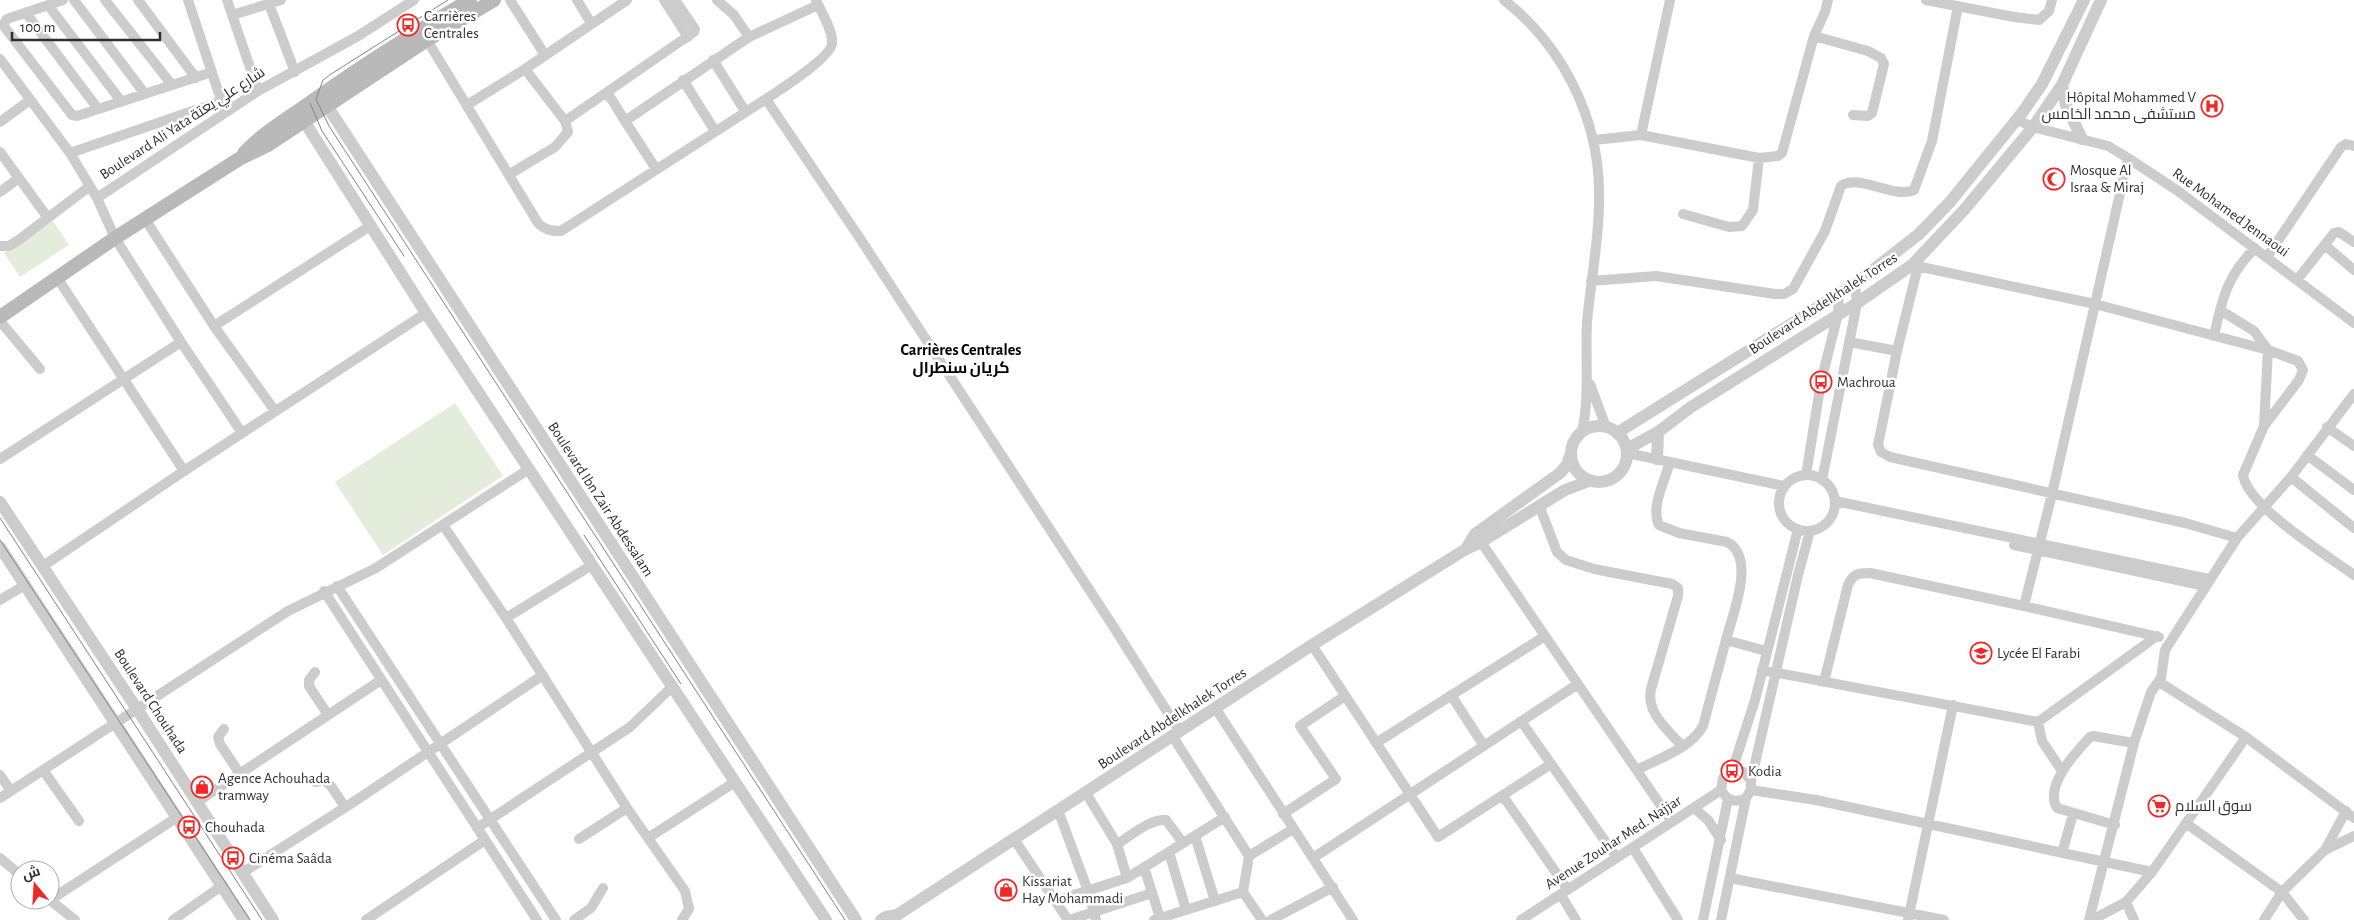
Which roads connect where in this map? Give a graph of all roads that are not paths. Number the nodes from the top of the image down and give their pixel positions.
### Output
1 (63, 0) edge
2 (74, 0) edge
3 (105, 0) edge
4 (138, 0) edge
5 (188, 0) edge
6 (227, 0) edge
7 (281, 0) edge
8 (414, 0) edge
9 (470, 0) edge
10 (494, 0) edge
11 (510, 0) edge
12 (577, 0) edge
13 (627, 0) edge
14 (664, 0) edge
15 (675, 0) edge
16 (1504, 0) edge
17 (1670, 0) edge
18 (1828, 0) edge
19 (1926, 0) edge
20 (2052, 0) edge
21 (2084, 0) edge
22 (2101, 0) edge
23 (720, 1) edge
24 (817, 2) edge
25 (269, 4) junction
26 (48, 5) junction
27 (1958, 6) junction
28 (26, 13) junction
29 (232, 15) junction
30 (591, 22) junction
31 (1814, 36) junction
32 (688, 37) junction
33 (749, 37) junction
34 (427, 40) junction
35 (545, 55) junction
36 (713, 60) junction
37 (2, 65) edge
38 (525, 69) junction
39 (212, 72) junction
40 (295, 72) junction
41 (196, 78) junction
42 (683, 80) junction
43 (172, 85) junction
44 (2062, 85) junction
45 (258, 91) junction
46 (607, 92) junction
47 (145, 94) junction
48 (766, 99) junction
49 (30, 100) junction
50 (121, 101) junction
51 (222, 101) junction
52 (323, 101) junction
53 (467, 105) junction
54 (98, 108) junction
55 (745, 111) junction
56 (225, 112) junction
57 (1853, 115) dead end
58 (301, 116) junction
59 (2017, 120) junction
60 (565, 121) junction
61 (625, 121) junction
62 (0, 122) edge
63 (2033, 127) junction
64 (715, 131) junction
65 (1641, 134) junction
66 (2082, 139) junction
67 (1594, 140) junction
68 (2354, 146) edge
69 (0, 152) edge
70 (70, 153) junction
71 (1760, 158) junction
72 (2128, 158) junction
73 (656, 169) junction
74 (510, 174) junction
75 (19, 178) junction
76 (90, 186) junction
77 (0, 192) edge
78 (97, 198) junction
79 (1683, 214) dead end
80 (48, 218) junction
81 (145, 219) junction
82 (370, 226) junction
83 (116, 238) junction
84 (2354, 242) edge
85 (0, 246) edge
86 (2326, 246) junction
87 (2255, 248) junction
88 (2267, 257) junction
89 (1915, 266) junction
90 (2354, 270) edge
91 (58, 279) junction
92 (2297, 280) junction
93 (1591, 281) junction
94 (1855, 284) junction
95 (1838, 294) junction
96 (1857, 303) junction
97 (2095, 304) junction
98 (2220, 310) junction
99 (426, 313) junction
100 (1838, 314) junction
101 (0, 317) edge
102 (0, 321) edge
103 (2354, 323) edge
104 (214, 326) junction
105 (2214, 336) junction
106 (181, 342) junction
107 (1849, 342) junction
108 (2268, 350) junction
109 (1897, 351) junction
110 (40, 369) dead end
111 (1587, 377) junction
112 (124, 378) junction
113 (2354, 394) edge
114 (275, 411) junction
115 (2264, 426) junction
116 (2327, 427) junction
117 (1612, 430) junction
118 (1582, 432) junction
119 (1658, 432) junction
120 (242, 433) junction
121 (2354, 446) edge
122 (1572, 448) junction
123 (1627, 454) junction
124 (2307, 455) junction
125 (0, 459) edge
126 (1657, 459) junction
127 (1668, 468) junction
128 (529, 469) junction
129 (184, 471) junction
130 (1806, 475) junction
131 (2291, 477) junction
132 (1822, 480) junction
133 (1590, 481) junction
134 (1783, 489) junction
135 (2354, 490) edge
136 (2052, 494) junction
137 (0, 502) edge
138 (1834, 504) junction
139 (1539, 505) junction
140 (2264, 509) junction
141 (443, 525) junction
142 (2354, 528) edge
143 (1798, 529) junction
144 (1810, 531) junction
145 (2236, 538) junction
146 (1481, 542) junction
147 (2039, 546) junction
148 (0, 547) edge
149 (1466, 548) junction
150 (592, 565) junction
151 (42, 566) junction
152 (2354, 576) edge
153 (2207, 582) junction
154 (25, 585) junction
155 (337, 586) junction
156 (324, 592) junction
157 (0, 600) edge
158 (2024, 606) junction
159 (506, 618) junction
160 (1545, 636) junction
161 (2157, 636) junction
162 (1726, 640) junction
163 (2171, 640) junction
164 (1312, 645) junction
165 (1766, 651) junction
166 (1762, 670) junction
167 (315, 672) dead end
168 (1777, 674) junction
169 (543, 675) junction
170 (381, 680) junction
171 (1824, 682) junction
172 (2159, 682) junction
173 (1578, 684) junction
174 (672, 687) junction
175 (1345, 696) junction
176 (1451, 696) junction
177 (1953, 705) junction
178 (137, 709) junction
179 (1216, 709) junction
180 (328, 715) junction
181 (1521, 721) junction
182 (2038, 722) junction
183 (116, 723) junction
184 (224, 729) dead end
185 (1176, 735) junction
186 (2246, 738) junction
187 (1376, 743) junction
188 (2134, 743) junction
189 (440, 745) junction
190 (1484, 746) junction
191 (1682, 746) junction
192 (429, 753) junction
193 (593, 753) junction
194 (1551, 764) junction
195 (44, 770) junction
196 (1636, 770) junction
197 (1732, 771) junction
198 (2062, 771) junction
199 (240, 774) junction
200 (0, 775) edge
201 (315, 782) dead end
202 (735, 782) junction
203 (1721, 790) junction
204 (1749, 790) junction
205 (11, 791) junction
206 (1086, 793) junction
207 (1409, 795) junction
208 (1503, 796) junction
209 (0, 798) edge
210 (1728, 799) junction
211 (197, 802) junction
212 (345, 808) junction
213 (628, 808) junction
214 (1694, 808) junction
215 (1058, 810) junction
216 (1283, 814) junction
217 (2072, 814) junction
218 (2350, 814) edge
219 (1225, 817) junction
220 (176, 818) junction
221 (490, 820) junction
222 (79, 821) dead end
223 (1672, 822) junction
224 (1929, 824) junction
225 (2187, 824) junction
226 (2115, 825) junction
227 (478, 828) junction
228 (1293, 829) junction
229 (1195, 836) junction
230 (2354, 836) edge
231 (648, 838) junction
232 (579, 839) dead end
233 (1014, 839) junction
234 (485, 840) junction
235 (1721, 840) junction
236 (1117, 844) junction
237 (1183, 844) junction
238 (1633, 848) junction
239 (2325, 850) junction
240 (1169, 852) junction
241 (2062, 853) junction
242 (1249, 856) junction
243 (0, 858) edge
244 (1313, 858) junction
245 (1617, 858) junction
246 (2105, 862) junction
247 (10, 866) edge
248 (1144, 867) junction
249 (2152, 872) junction
250 (242, 873) junction
251 (1127, 878) junction
252 (1730, 878) junction
253 (222, 885) junction
254 (1333, 887) junction
255 (603, 888) dead end
256 (1088, 890) junction
257 (1243, 892) junction
258 (1564, 892) junction
259 (2282, 892) junction
260 (60, 893) edge
261 (1152, 893) junction
262 (1055, 901) junction
263 (1215, 901) junction
264 (2126, 902) junction
265 (60, 908) edge
266 (1186, 910) junction
267 (1095, 916) edge
268 (1909, 917) edge
269 (896, 918) edge
270 (1157, 919) edge
271 (75, 920) edge
272 (172, 920) edge
273 (244, 920) edge
274 (273, 920) edge
275 (366, 920) edge
276 (537, 920) edge
277 (556, 920) edge
278 (574, 920) edge
279 (682, 920) edge
280 (826, 920) edge
281 (856, 920) edge
282 (881, 920) edge
283 (1068, 920) edge
284 (1262, 920) edge
285 (1353, 920) edge
286 (1522, 920) edge
287 (1576, 920) edge
288 (1678, 920) edge
289 (1704, 920) edge
290 (1721, 920) edge
291 (1944, 920) edge
292 (2091, 920) edge
293 (2134, 920) edge
294 (2264, 920) edge
295 (2304, 920) edge

1 - 26 street
2 - 47 street
3 - 43 street
4 - 41 street
5 - 39 street
6 - 29 street
7 - 25 street
8 - 40 street, Boulevard Ali Yata شارع علي يعتة
9 - 52 main road
10 - 34 main road
11 - 35 street
12 - 30 street
13 - 30 street
14 - 32 street
15 - 32 street
16 - 67 street
17 - 65 street
18 - 31 street
19 - 27 street
20 - 27 street
21 - 59 street, Boulevard Abdelkhalek Torres
22 - 44 street, Boulevard Abdelkhalek Torres
23 - 33 street
24 - 33 street
24 - 48 street
25 - 29 street
25 - 40 street
26 - 28 street
26 - 50 street
27 - 93 street
28 - 54 street
28 - 54 street
29 - 45 street
30 - 35 street
31 - 57 street
31 - 71 street
32 - 46 street
33 - 36 street
34 - 52 main road
34 - 53 street
35 - 38 street
36 - 42 street
36 - 55 street
37 - 49 street
38 - 53 street
38 - 60 street
39 - 41 street
39 - 51 street
40 - 45 street, Boulevard Ali Yata شارع علي يعتة
41 - 43 street
42 - 61 street
42 - 64 street
43 - 47 street
44 - 63 street, Boulevard Abdelkhalek Torres
44 - 66 street
45 - 56 street, Boulevard Ali Yata شارع علي يعتة
46 - 60 street
46 - 61 street
47 - 50 street
48 - 55 street
48 - 185 street
49 - 62 street
49 - 70 street
50 - 54 street
51 - 56 street
51 - 70 street
52 - 58 main road
52 - 281 street, Boulevard Ibn Zair Abdessalam
53 - 74 street
55 - 64 street
56 - 78 street, Boulevard Ali Yata شارع علي يعتة
58 - 81 main road
58 - 82 street
59 - 63 street, Rue Mohamed Jennaoui
59 - 94 street, Boulevard Abdelkhalek Torres
60 - 74 street
61 - 73 street
63 - 66 street, Rue Mohamed Jennaoui
63 - 89 street, Boulevard Abdelkhalek Torres
64 - 73 street
65 - 67 street
65 - 71 street
66 - 72 street, Rue Mohamed Jennaoui
67 - 93 street
68 - 88 street
69 - 75 street
70 - 76 street
71 - 79 street
72 - 87 street, Rue Mohamed Jennaoui
72 - 97 street
73 - 74 street
75 - 77 street
75 - 80 street
76 - 78 street
76 - 80 street
78 - 83 street
80 - 85 street
81 - 83 main road
81 - 104 street
82 - 99 street
82 - 104 street
83 - 91 main road
83 - 106 street
84 - 86 street
86 - 90 street
86 - 92 street
87 - 88 street, Rue Mohamed Jennaoui
87 - 98 street
88 - 92 street, Rue Mohamed Jennaoui
89 - 96 street, Boulevard Abdelkhalek Torres
89 - 97 street
89 - 109 street
91 - 101 main road
91 - 112 street
92 - 103 street, Rue Mohamed Jennaoui
93 - 111 street
94 - 95 street, Boulevard Abdelkhalek Torres
94 - 96 street
95 - 100 street
95 - 117 street, Boulevard Abdelkhalek Torres
96 - 100 street, Boulevard Abdelkhalek Torres
96 - 107 street
97 - 105 street
97 - 136 street
98 - 105 street
98 - 108 street
99 - 114 street
99 - 128 street
100 - 119 street, Boulevard Abdelkhalek Torres
100 - 130 street
102 - 110 street
104 - 114 street
105 - 108 street
106 - 112 street
106 - 120 street
107 - 109 street
107 - 132 street
108 - 115 street
108 - 115 street
109 - 136 street
111 - 117 street
111 - 118 street
112 - 125 street
112 - 129 street
113 - 116 street
114 - 120 street
115 - 140 street
116 - 121 street
116 - 124 street
117 - 118 street
117 - 123 street
118 - 122 street
119 - 123 street, Boulevard Abdelkhalek Torres
119 - 126 street
120 - 129 street
122 - 133 street
122 - 149 street, Boulevard Abdelkhalek Torres
123 - 126 street
123 - 127 street
123 - 133 street
124 - 131 street
124 - 135 street
126 - 134 street
127 - 134 street
127 - 162 street
128 - 141 street
128 - 150 street
129 - 151 street
130 - 132 street
130 - 134 street
131 - 140 street
131 - 142 street
132 - 138 street
133 - 139 street, Boulevard Abdelkhalek Torres
134 - 143 street
136 - 145 street
136 - 147 street
137 - 151 street, Boulevard Chouhada
138 - 144 street
138 - 147 street
139 - 146 street, Boulevard Abdelkhalek Torres
139 - 191 street
140 - 145 street
140 - 152 street
141 - 155 street
141 - 159 street
143 - 144 street
143 - 165 street
144 - 168 street
145 - 153 street
146 - 149 street, Boulevard Abdelkhalek Torres
146 - 160 street
147 - 153 street
147 - 158 street
148 - 154 street
149 - 164 street, Boulevard Abdelkhalek Torres
150 - 159 street
150 - 174 street
151 - 178 street, Boulevard Chouhada
153 - 163 street
154 - 157 street
154 - 183 street
155 - 156 street
155 - 189 street
156 - 170 street
156 - 178 street
158 - 161 street
158 - 171 street
159 - 169 street
160 - 173 street
160 - 176 street
161 - 163 street
161 - 182 street
162 - 165 street
162 - 191 street
163 - 172 street
164 - 175 street
164 - 179 street, Boulevard Abdelkhalek Torres
165 - 166 street
166 - 168 street
166 - 197 street
167 - 180 street
168 - 171 street
168 - 204 street
169 - 189 street
169 - 193 street
170 - 180 street
170 - 192 street
171 - 177 street
172 - 186 street
172 - 188 street
173 - 181 street
173 - 196 street
174 - 193 street
174 - 202 street
175 - 187 street
175 - 216 street
176 - 187 street
176 - 190 street
177 - 182 street
177 - 224 street
178 - 183 street
178 - 211 street, Boulevard Chouhada
179 - 185 street, Boulevard Abdelkhalek Torres
179 - 216 street
180 - 199 street
181 - 190 street
181 - 194 street
182 - 198 street
183 - 195 street
183 - 220 street
184 - 199 street
185 - 206 street, Boulevard Abdelkhalek Torres
185 - 219 street
186 - 218 street
186 - 225 street
187 - 207 street
188 - 198 street
188 - 226 street
189 - 192 street
189 - 221 street
190 - 207 street
191 - 196 street
192 - 212 street
192 - 227 street
193 - 213 street
193 - 221 street
194 - 208 street
194 - 245 street
195 - 205 street
195 - 222 street
196 - 223 street
197 - 203 street
197 - 204 street
198 - 217 street
199 - 211 street
200 - 205 street
201 - 212 street
202 - 231 street
202 - 280 street
203 - 210 street
203 - 214 street, Avenue Zouhar Med. Najjar
204 - 210 street
204 - 224 street
204 - 252 street
205 - 209 street
206 - 215 street, Boulevard Abdelkhalek Torres
206 - 236 street
207 - 208 street
207 - 244 street
208 - 258 street
210 - 235 street
211 - 250 street, Boulevard Chouhada
212 - 250 street
213 - 231 street
213 - 232 street
214 - 223 street, Avenue Zouhar Med. Najjar
214 - 235 street
215 - 233 street, Boulevard Abdelkhalek Torres
215 - 256 street
216 - 228 street
217 - 226 street
217 - 241 street
218 - 239 street
219 - 229 street
219 - 242 street
220 - 253 street
220 - 260 street
221 - 227 street
221 - 277 street
223 - 238 street, Avenue Zouhar Med. Najjar
224 - 241 street
224 - 268 street
225 - 249 street
225 - 259 street
226 - 246 street
227 - 234 street
228 - 242 street
228 - 244 street
229 - 237 street
229 - 263 street
230 - 239 street
231 - 279 street
233 - 262 street
233 - 269 street, Boulevard Abdelkhalek Torres
234 - 275 street
234 - 276 street
235 - 289 street
236 - 237 street
236 - 251 street
237 - 240 street
238 - 245 street, Avenue Zouhar Med. Najjar
238 - 288 street
239 - 259 street
240 - 248 street
240 - 266 street
241 - 246 street
242 - 257 street
243 - 247 street
244 - 254 street
245 - 258 street, Avenue Zouhar Med. Najjar
246 - 249 street
246 - 292 street
248 - 251 street
248 - 261 street
249 - 264 street
250 - 274 street, Boulevard Chouhada
251 - 256 street
252 - 268 street
252 - 290 street
253 - 272 street
253 - 273 street
254 - 284 street
254 - 285 street
255 - 278 street
256 - 262 street
256 - 267 street
257 - 263 street
257 - 284 street
258 - 286 street, Avenue Zouhar Med. Najjar
258 - 287 street
259 - 294 street
259 - 295 street
261 - 267 street
261 - 270 street
262 - 283 street
263 - 266 street
264 - 292 street
264 - 293 street
265 - 271 street
266 - 270 street
267 - 283 street
268 - 291 street
269 - 282 street, Boulevard Abdelkhalek Torres

